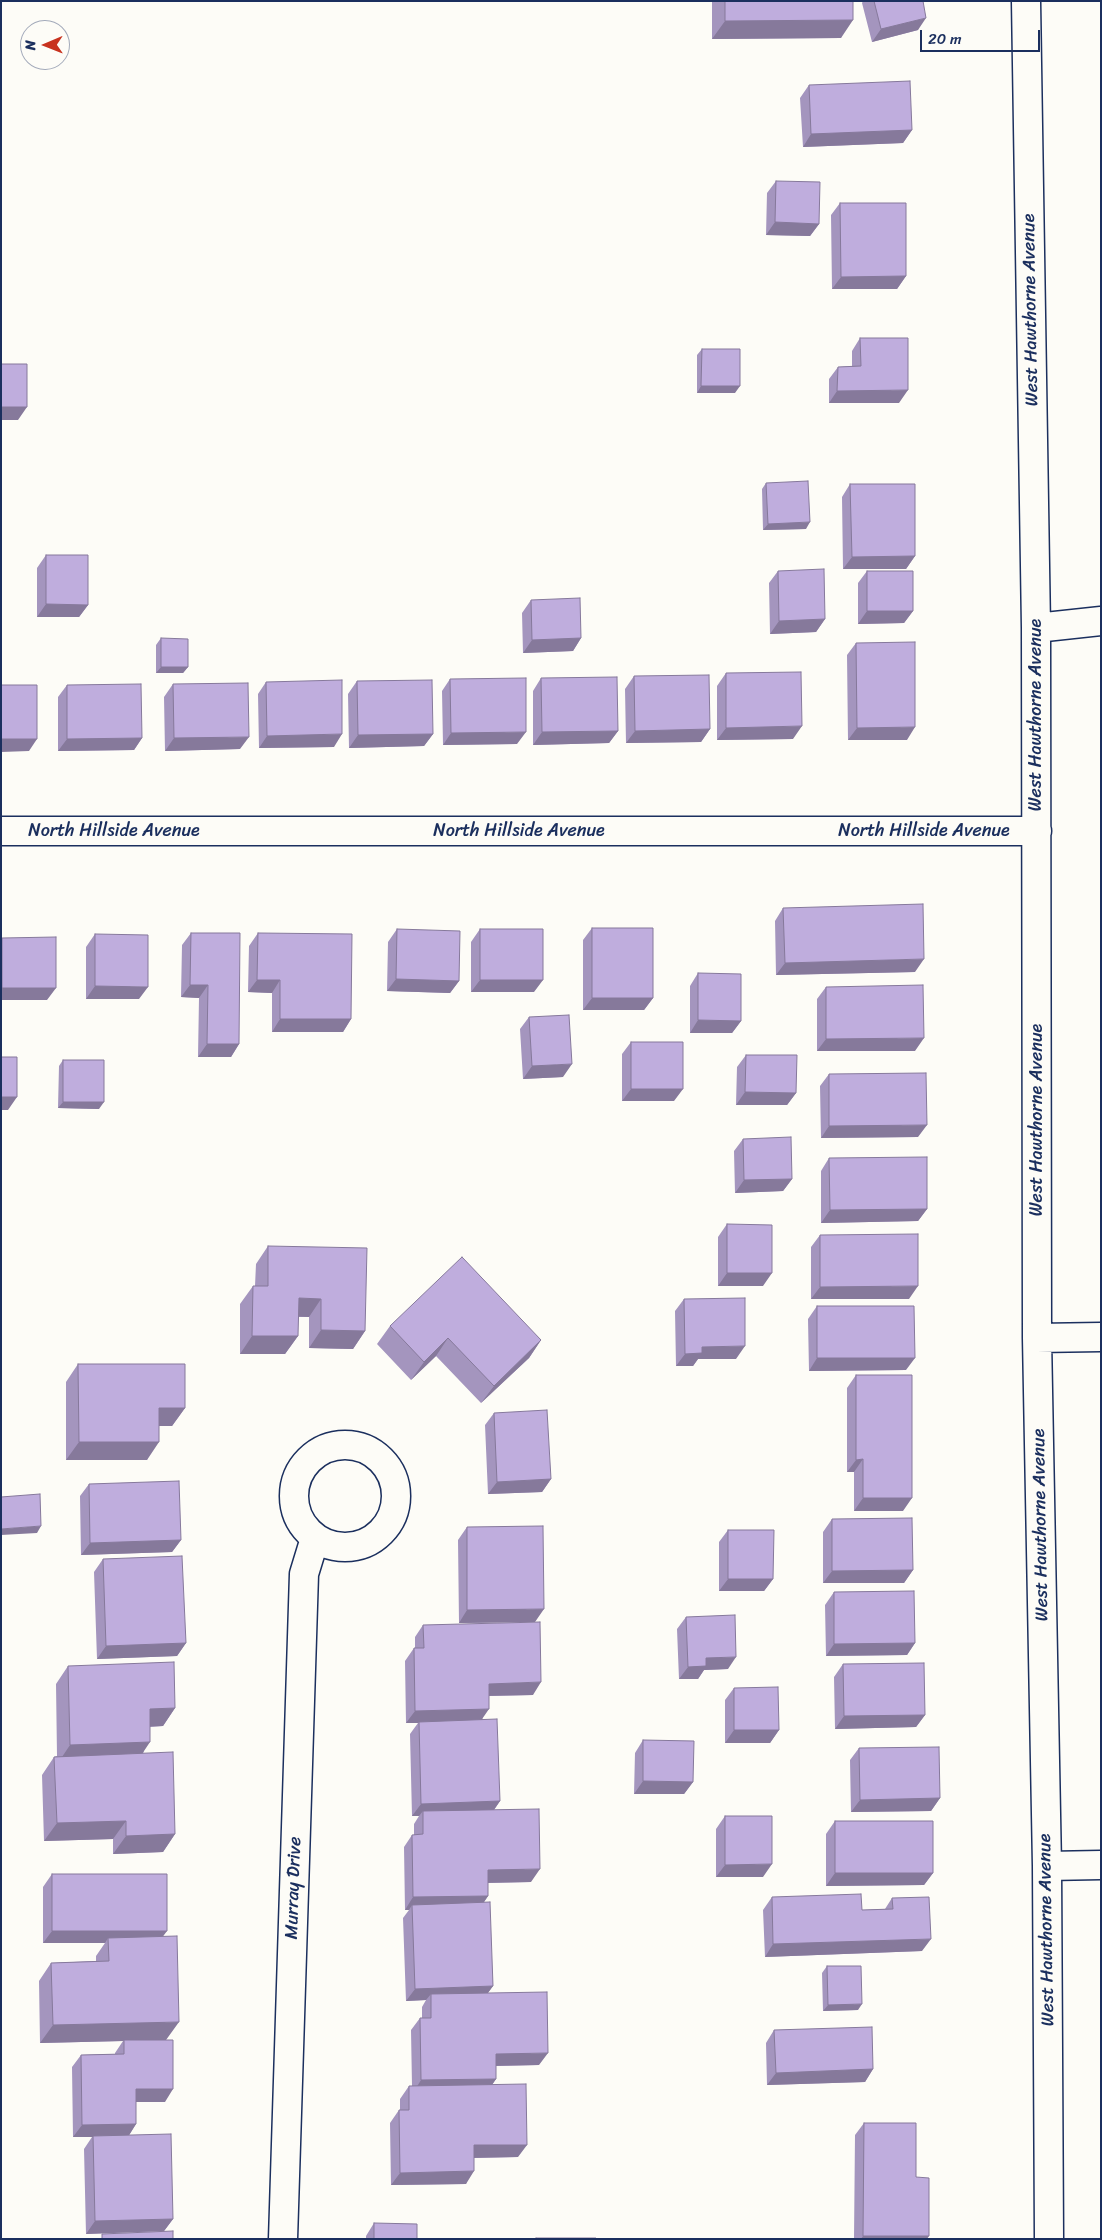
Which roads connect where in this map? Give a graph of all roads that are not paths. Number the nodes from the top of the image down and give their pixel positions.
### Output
1 (1026, 1) edge
2 (1101, 621) edge
3 (1036, 628) junction
4 (1, 831) edge
5 (1037, 832) junction
6 (1101, 1337) edge
7 (1038, 1338) junction
8 (314, 1538) dead end
9 (1101, 1865) edge
10 (1047, 1866) junction
11 (283, 2239) edge
12 (1049, 2239) edge

1 - 3 street, West Hawthorne Avenue
2 - 3 street
3 - 5 street, West Hawthorne Avenue
4 - 5 street, North Hillside Avenue
5 - 7 street, West Hawthorne Avenue
6 - 7 street
7 - 10 street, West Hawthorne Avenue
8 - 11 street, Murray Drive
9 - 10 street
10 - 12 street, West Hawthorne Avenue

